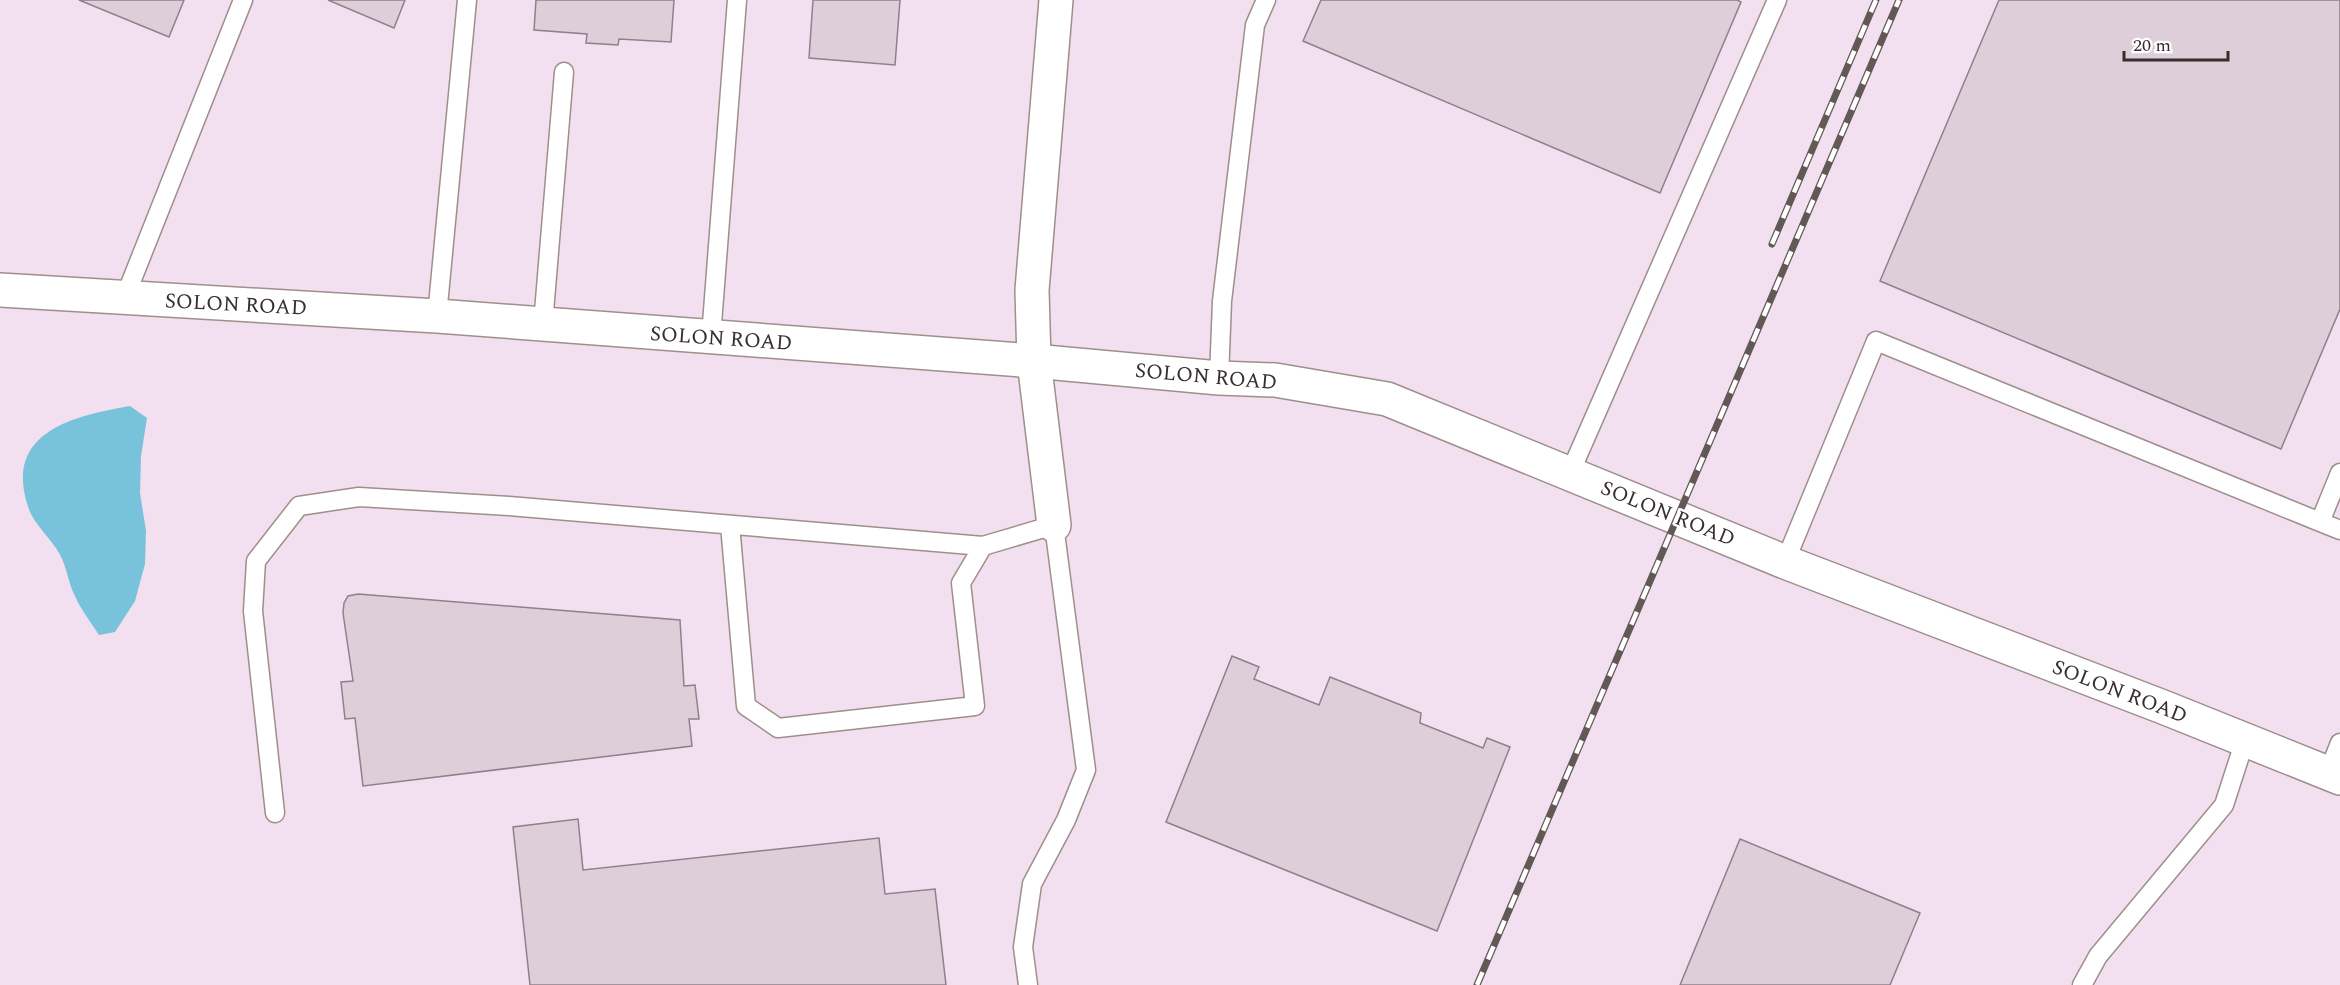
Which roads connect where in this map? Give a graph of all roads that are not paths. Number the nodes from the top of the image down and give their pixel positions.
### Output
1 (243, 0) edge
2 (467, 0) edge
3 (737, 0) edge
4 (1056, 0) edge
5 (1266, 0) edge
6 (1777, 0) edge
7 (564, 72) dead end
8 (0, 290) edge
9 (125, 297) junction
10 (437, 316) junction
11 (543, 324) junction
12 (711, 337) junction
13 (1034, 361) junction
14 (1220, 378) junction
15 (1570, 473) junction
16 (2340, 473) edge
17 (2320, 522) junction
18 (730, 525) junction
19 (1054, 525) junction
20 (2340, 530) edge
21 (983, 546) junction
22 (1785, 562) junction
23 (2245, 740) junction
24 (2340, 743) edge
25 (2334, 776) edge
26 (275, 813) dead end
27 (1028, 985) edge
28 (2082, 985) edge

1 - 9 lane
2 - 10 lane
3 - 12 lane
4 - 13 street
5 - 14 lane
6 - 15 lane
7 - 11 lane
8 - 9 street, SOLON ROAD
9 - 10 street, SOLON ROAD
10 - 11 street, SOLON ROAD
11 - 12 street, SOLON ROAD
12 - 13 street, SOLON ROAD
13 - 14 street, SOLON ROAD
13 - 19 street
14 - 15 street, SOLON ROAD
15 - 22 street, SOLON ROAD
16 - 17 lane
17 - 20 lane
17 - 22 lane
18 - 21 lane
18 - 21 lane
18 - 26 lane
19 - 21 lane
19 - 27 lane
22 - 23 street, SOLON ROAD
23 - 25 street, SOLON ROAD
23 - 28 lane
24 - 25 lane

